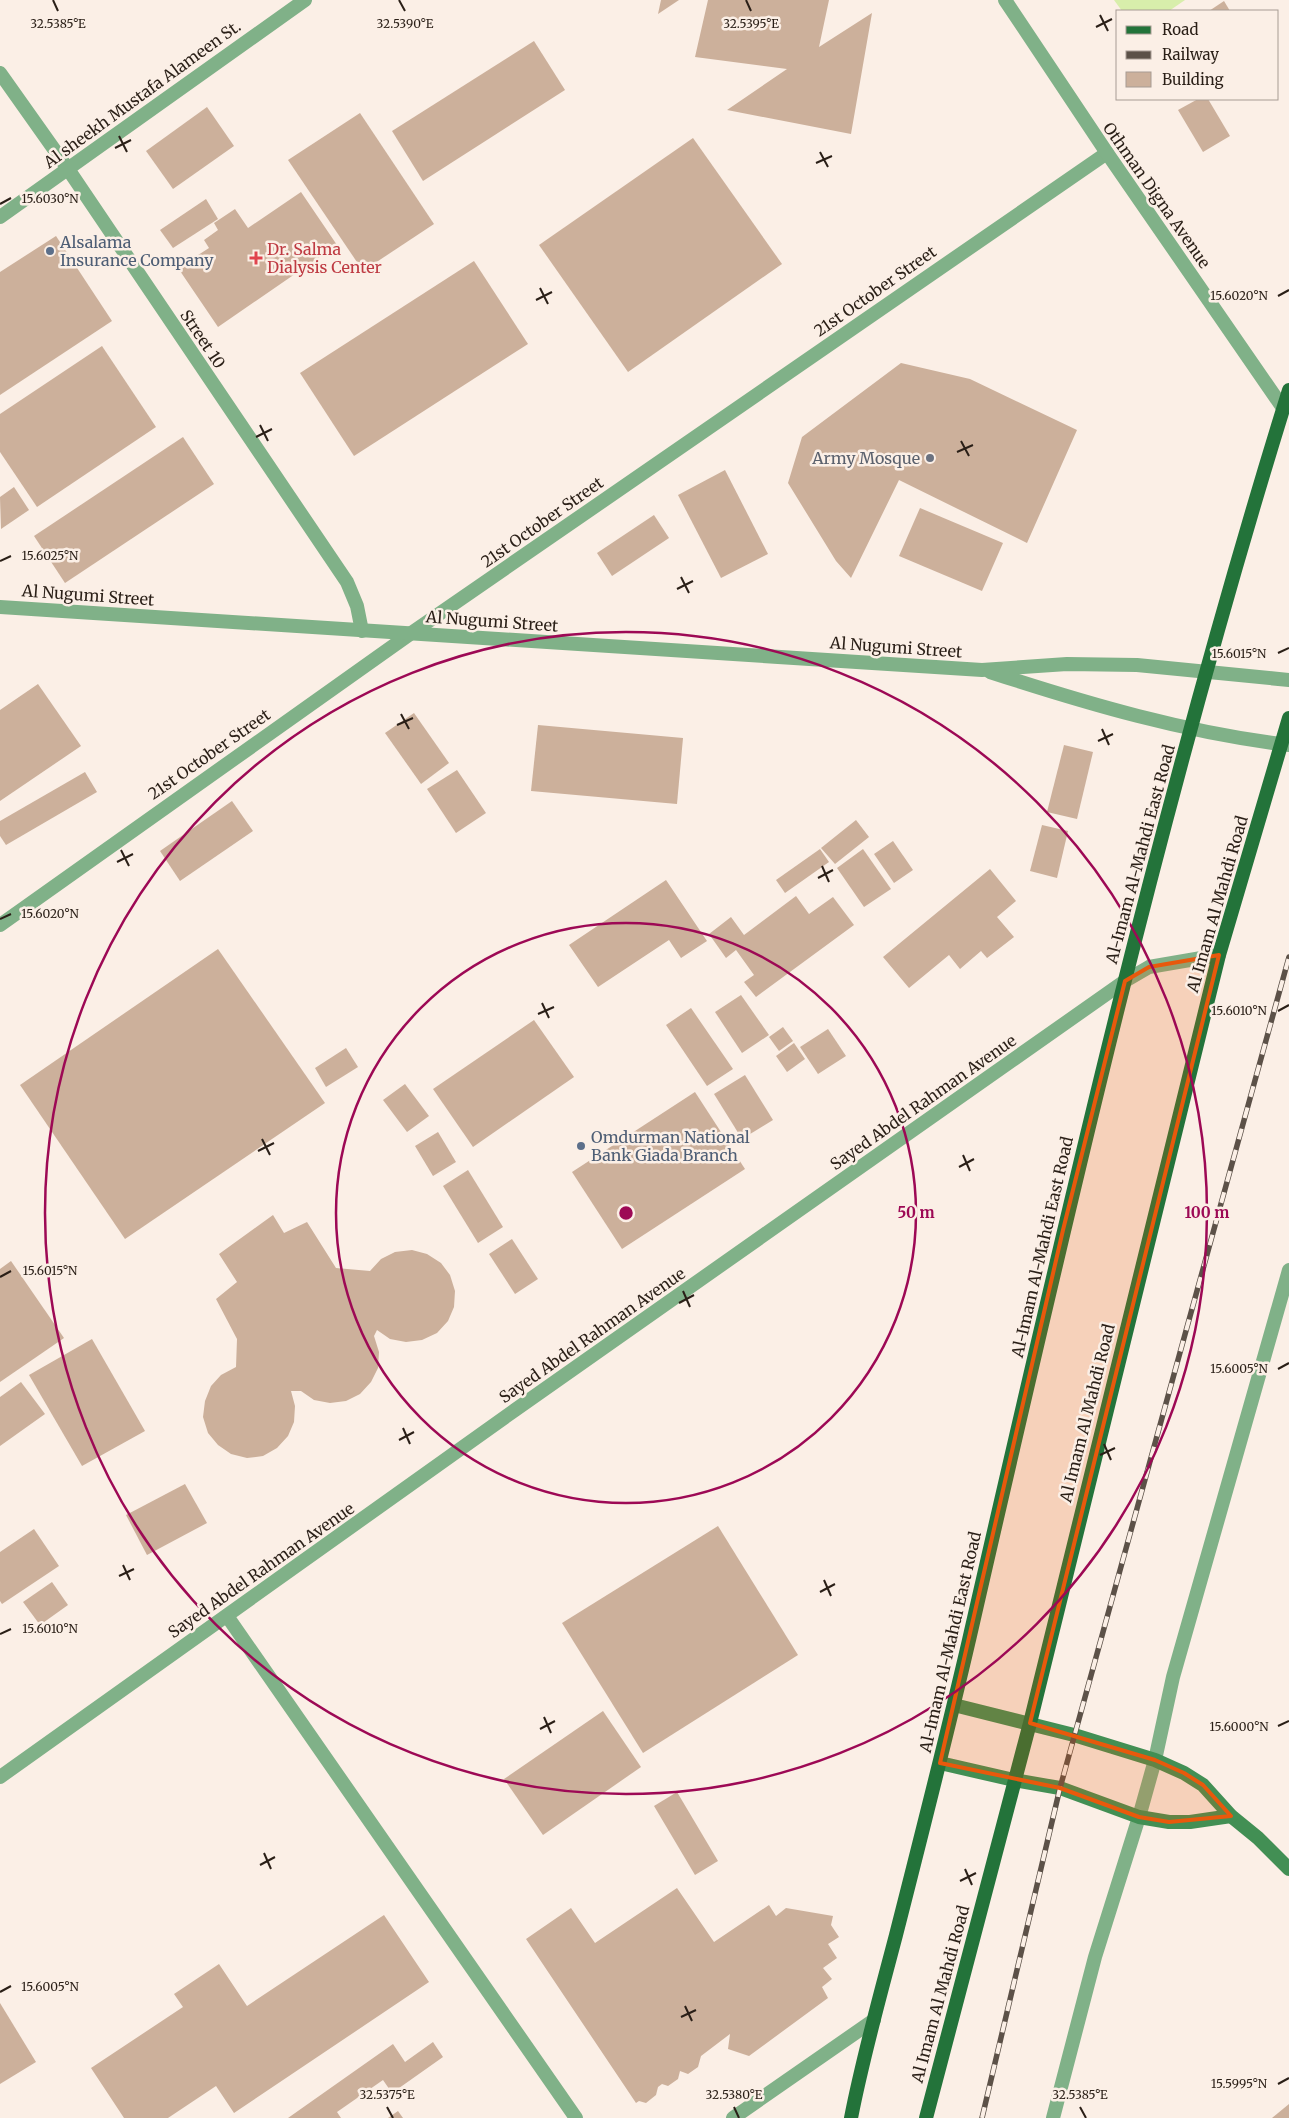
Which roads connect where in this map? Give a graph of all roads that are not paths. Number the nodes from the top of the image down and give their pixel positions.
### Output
1 (305, 0) edge
2 (1005, 0) edge
3 (0, 73) edge
4 (1107, 152) junction
5 (68, 169) junction
6 (0, 217) edge
7 (1289, 390) edge
8 (1283, 408) junction
9 (0, 607) edge
10 (362, 631) junction
11 (410, 634) junction
12 (982, 670) junction
13 (1206, 672) junction
14 (1289, 680) edge
15 (1289, 718) edge
16 (1191, 729) junction
17 (1285, 744) edge
18 (0, 925) edge
19 (1218, 955) junction
20 (1125, 981) junction
21 (1289, 1270) edge
22 (227, 1616) junction
23 (954, 1705) junction
24 (1030, 1723) junction
25 (1155, 1760) junction
26 (940, 1763) junction
27 (0, 1777) edge
28 (1014, 1780) junction
29 (1231, 1816) junction
30 (1139, 1817) junction
31 (1289, 1870) edge
32 (874, 2020) junction
33 (576, 2118) edge
34 (733, 2118) edge
35 (851, 2118) edge
36 (926, 2118) edge
37 (1053, 2118) edge

1 - 5 street, Al sheekh Mustafa Alameen St.
2 - 4 street, Othman Digna Avenue
3 - 5 street, Street 10
4 - 8 street, Othman Digna Avenue
4 - 11 street, 21st October Street
5 - 6 street, Al sheekh Mustafa Alameen St.
5 - 10 street, Street 10
7 - 8 main road, Al-Imam Al-Mahdi East Road
8 - 13 main road, Al-Imam Al-Mahdi East Road
9 - 10 street, Al Nugumi Street
10 - 11 street, Al Nugumi Street
11 - 12 street, Al Nugumi Street
11 - 18 street, 21st October Street
12 - 13 street, Al Nugumi Street
12 - 16 street, Al Nugumi Street
13 - 14 street, Al Nugumi Street
13 - 16 main road, Al-Imam Al-Mahdi East Road
15 - 17 main road, Al Imam Al Mahdi Road
16 - 17 street, Al Nugumi Street
16 - 20 main road, Al-Imam Al-Mahdi East Road
17 - 19 main road, Al Imam Al Mahdi Road
19 - 20 street, Sayed Abdel Rahman Avenue
19 - 24 main road, Al Imam Al Mahdi Road
20 - 22 street, Sayed Abdel Rahman Avenue
20 - 23 main road, Al-Imam Al-Mahdi East Road
21 - 25 street
22 - 27 street, Sayed Abdel Rahman Avenue
22 - 33 street
23 - 24 main road
23 - 26 main road, Al-Imam Al-Mahdi East Road
24 - 25 main road
24 - 28 main road, Al Imam Al Mahdi Road
25 - 29 main road
25 - 30 street
26 - 28 main road
26 - 32 main road, Al-Imam Al-Mahdi East Road
28 - 30 main road
28 - 36 main road, Al Imam Al Mahdi Road
29 - 30 main road
29 - 31 main road
30 - 37 street
32 - 34 street
32 - 35 main road, Al-Imam Al-Mahdi East Road

